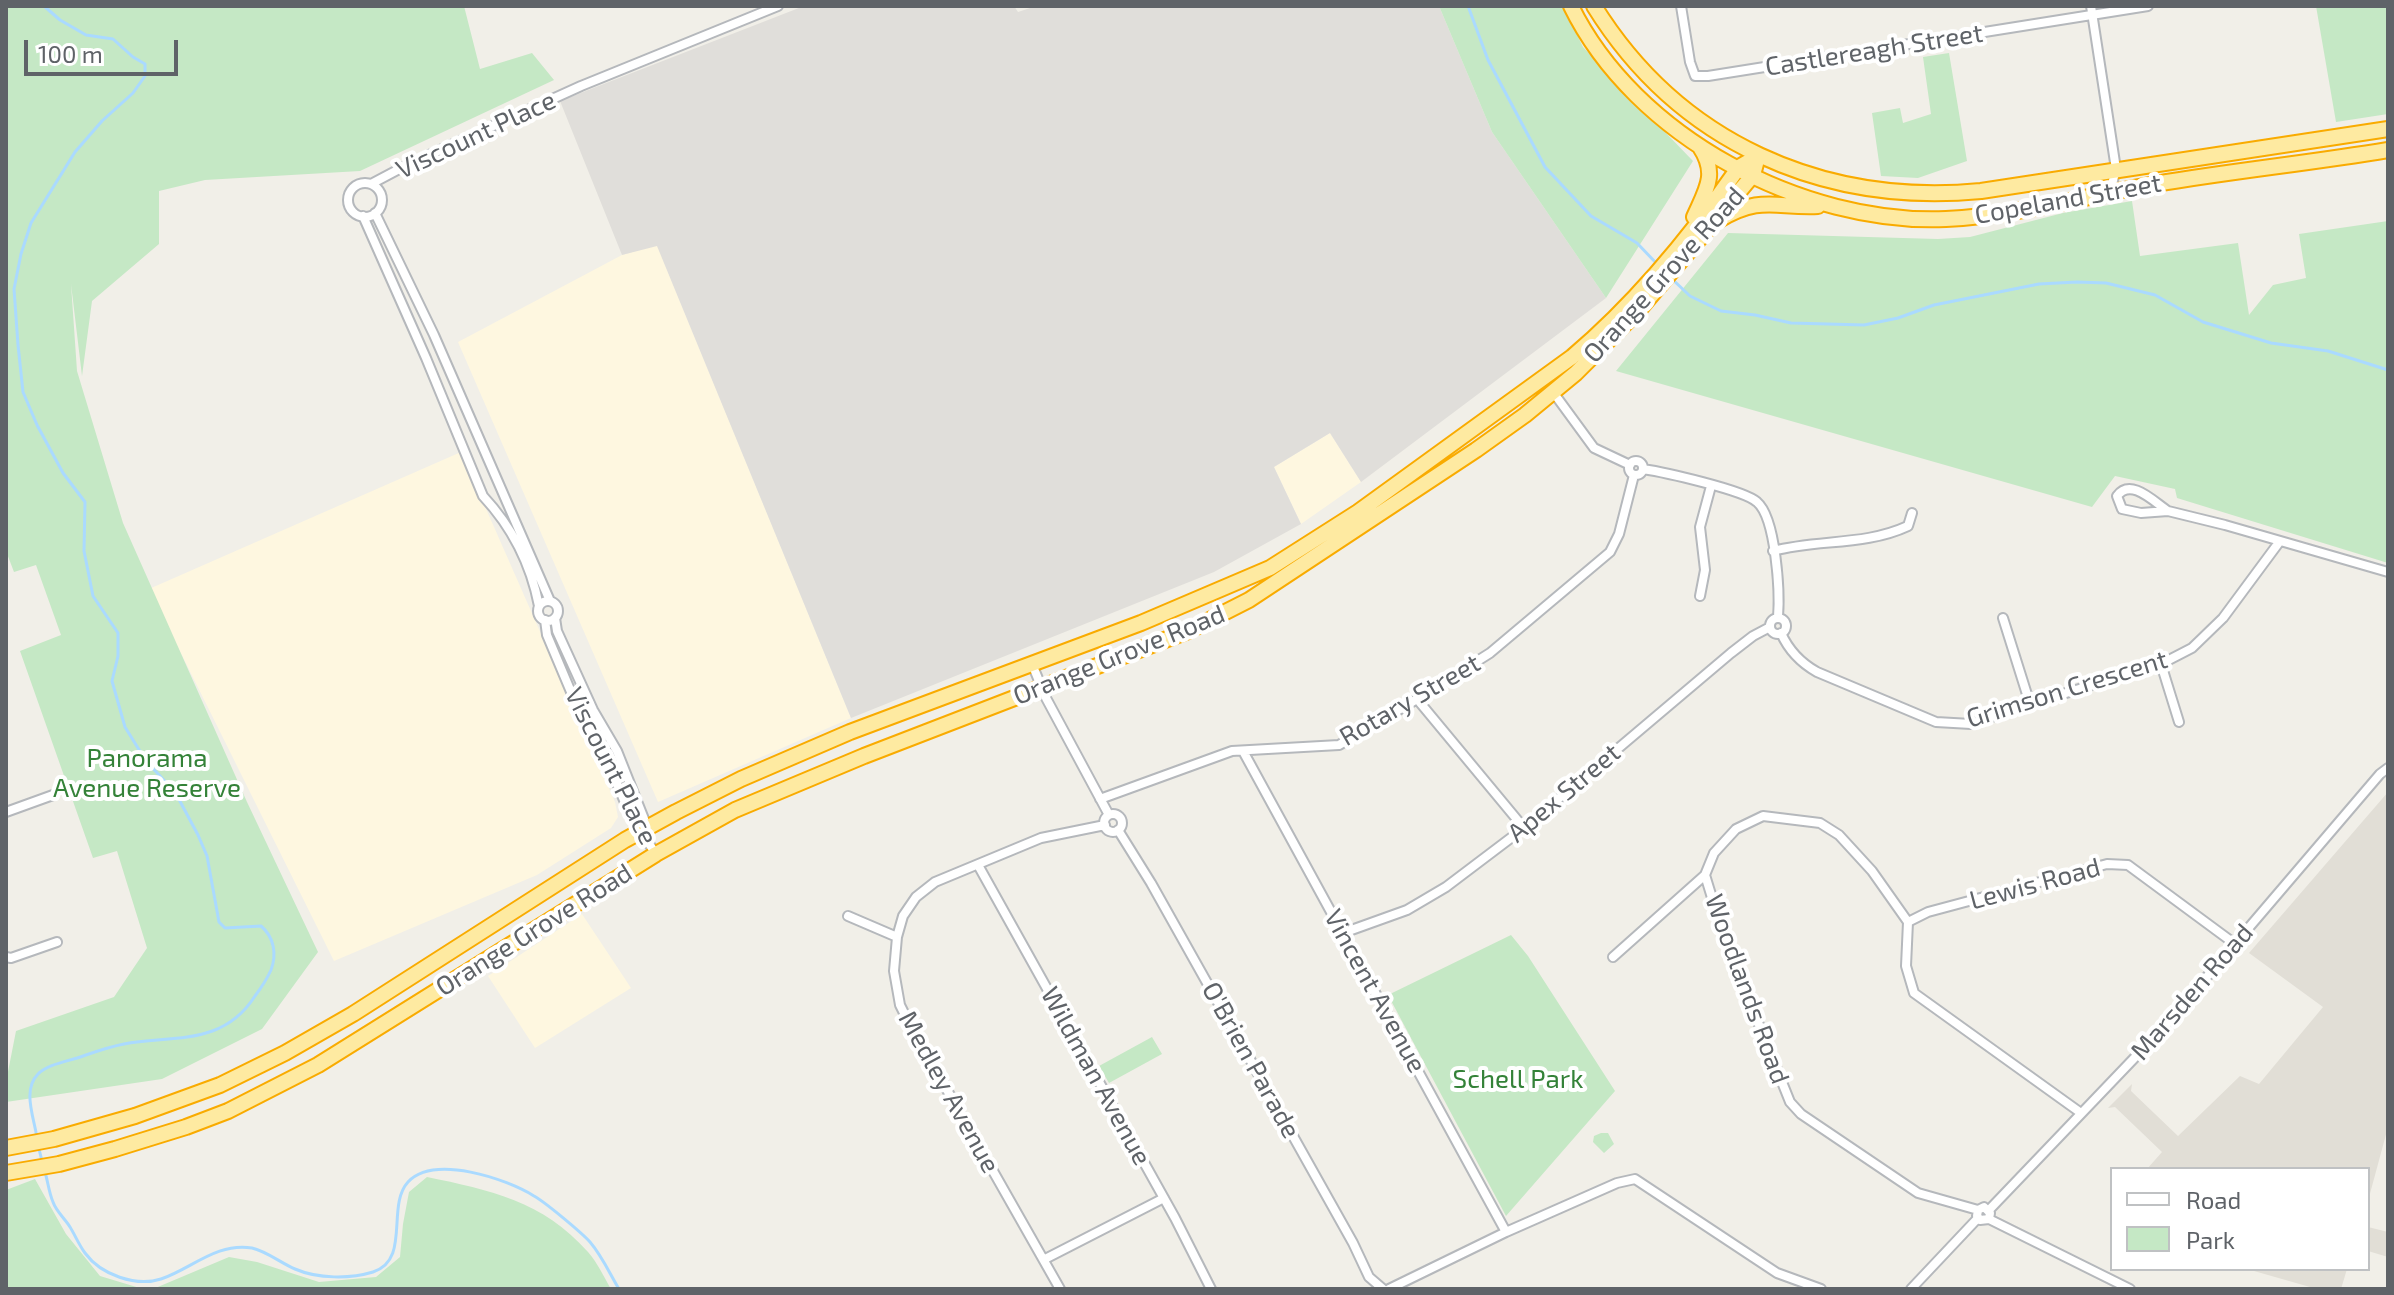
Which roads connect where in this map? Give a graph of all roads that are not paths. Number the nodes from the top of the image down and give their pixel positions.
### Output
1 (778, 6) edge
2 (1571, 6) edge
3 (1594, 6) edge
4 (1681, 6) edge
5 (2144, 6) edge
6 (2091, 10) edge
7 (2388, 129) edge
8 (1697, 144) junction
9 (2388, 150) edge
10 (1758, 156) junction
11 (1739, 167) junction
12 (2116, 169) junction
13 (1753, 175) junction
14 (371, 184) junction
15 (2110, 192) junction
16 (1827, 205) junction
17 (375, 213) junction
18 (363, 216) junction
19 (1712, 224) junction
20 (1684, 239) junction
21 (1672, 262) junction
22 (1655, 283) junction
23 (1553, 392) junction
24 (1630, 465) junction
25 (1643, 469) junction
26 (1634, 475) junction
27 (1711, 486) junction
28 (2168, 511) junction
29 (1912, 513) dead end
30 (2280, 541) junction
31 (1773, 551) junction
32 (2388, 572) edge
33 (1700, 596) dead end
34 (550, 601) junction
35 (539, 606) junction
36 (1778, 617) junction
37 (2003, 618) dead end
38 (550, 619) junction
39 (1770, 627) junction
40 (1781, 633) junction
41 (1032, 664) junction
42 (2161, 664) junction
43 (1041, 689) junction
44 (1417, 699) junction
45 (2030, 704) junction
46 (2179, 722) dead end
47 (1243, 751) junction
48 (2388, 768) edge
49 (53, 795) dead end
50 (6, 799) edge
51 (1100, 799) junction
52 (8, 811) edge
53 (1109, 815) junction
54 (1105, 825) junction
55 (1524, 828) junction
56 (644, 829) junction
57 (1118, 830) junction
58 (656, 854) junction
59 (978, 865) junction
60 (1705, 875) junction
61 (848, 916) dead end
62 (1908, 922) junction
63 (1343, 933) junction
64 (897, 937) junction
65 (57, 942) dead end
66 (2235, 944) junction
67 (6, 957) edge
68 (1613, 957) dead end
69 (2081, 1113) junction
70 (6, 1148) edge
71 (7, 1173) edge
72 (1164, 1198) junction
73 (1978, 1214) junction
74 (1989, 1214) junction
75 (1506, 1232) junction
76 (1045, 1259) junction
77 (1060, 1289) edge
78 (1211, 1289) edge
79 (1386, 1289) edge
80 (1821, 1289) edge
81 (1911, 1289) edge
82 (2130, 1289) edge

1 - 14 street, Viscount Place
2 - 8 highway, Copeland Street
3 - 10 highway, Copeland Street
4 - 6 street, Castlereagh Street
5 - 6 street, Castlereagh Street
6 - 12 street
7 - 12 highway, Copeland Street
8 - 11 highway, Copeland Street
8 - 20 highway
9 - 15 highway, Copeland Street
10 - 11 highway, Orange Grove Road
10 - 12 highway, Copeland Street
10 - 13 highway, Orange Grove Road
11 - 13 highway, Copeland Street
11 - 20 highway, Orange Grove Road
12 - 15 street
13 - 16 highway, Copeland Street
13 - 19 highway, Orange Grove Road
14 - 17 street
14 - 18 street
15 - 16 highway, Copeland Street
16 - 19 highway
17 - 18 street
17 - 34 street
18 - 35 street
19 - 21 highway, Orange Grove Road
20 - 21 highway, Orange Grove Road
21 - 22 highway, Orange Grove Road
22 - 23 highway, Orange Grove Road
22 - 41 highway, Orange Grove Road
23 - 24 street
23 - 43 highway, Orange Grove Road
24 - 25 street
24 - 26 street
25 - 26 street
25 - 27 street
26 - 44 street, Rotary Street
27 - 31 street
27 - 33 street
28 - 28 street
28 - 30 street
29 - 31 street
30 - 32 street
30 - 42 street, Grimson Crescent
31 - 36 street
34 - 35 street
34 - 38 street
35 - 38 street
36 - 39 street
36 - 40 street
37 - 45 street
38 - 56 street, Viscount Place
39 - 40 street
39 - 55 street, Apex Street
40 - 45 street, Grimson Crescent
41 - 43 street
41 - 56 highway, Orange Grove Road
42 - 45 street, Grimson Crescent
42 - 46 street
43 - 51 street
43 - 58 highway, Orange Grove Road
44 - 47 street, Rotary Street
44 - 55 street
47 - 51 street, Rotary Street
47 - 63 street, Vincent Avenue
48 - 66 street, Marsden Road
49 - 52 street
50 - 52 street
51 - 53 street
53 - 54 street
53 - 57 street
54 - 57 street
54 - 59 street, Medley Avenue
55 - 63 street, Apex Street
56 - 58 street, Viscount Place
56 - 70 highway, Orange Grove Road
57 - 79 street, O'Brien Parade
58 - 71 highway, Orange Grove Road
59 - 64 street, Medley Avenue
59 - 72 street, Wildman Avenue
60 - 62 street, Woodlands Road
60 - 68 street
60 - 73 street, Woodlands Road
61 - 64 street
62 - 66 street, Lewis Road
62 - 69 street
63 - 75 street, Vincent Avenue
64 - 76 street, Medley Avenue
65 - 67 street
66 - 69 street, Marsden Road
69 - 74 street, Marsden Road
72 - 76 street
72 - 78 street, Wildman Avenue
73 - 74 street, Woodlands Road
73 - 81 street
74 - 82 street
75 - 79 street
75 - 80 street
76 - 77 street, Medley Avenue

